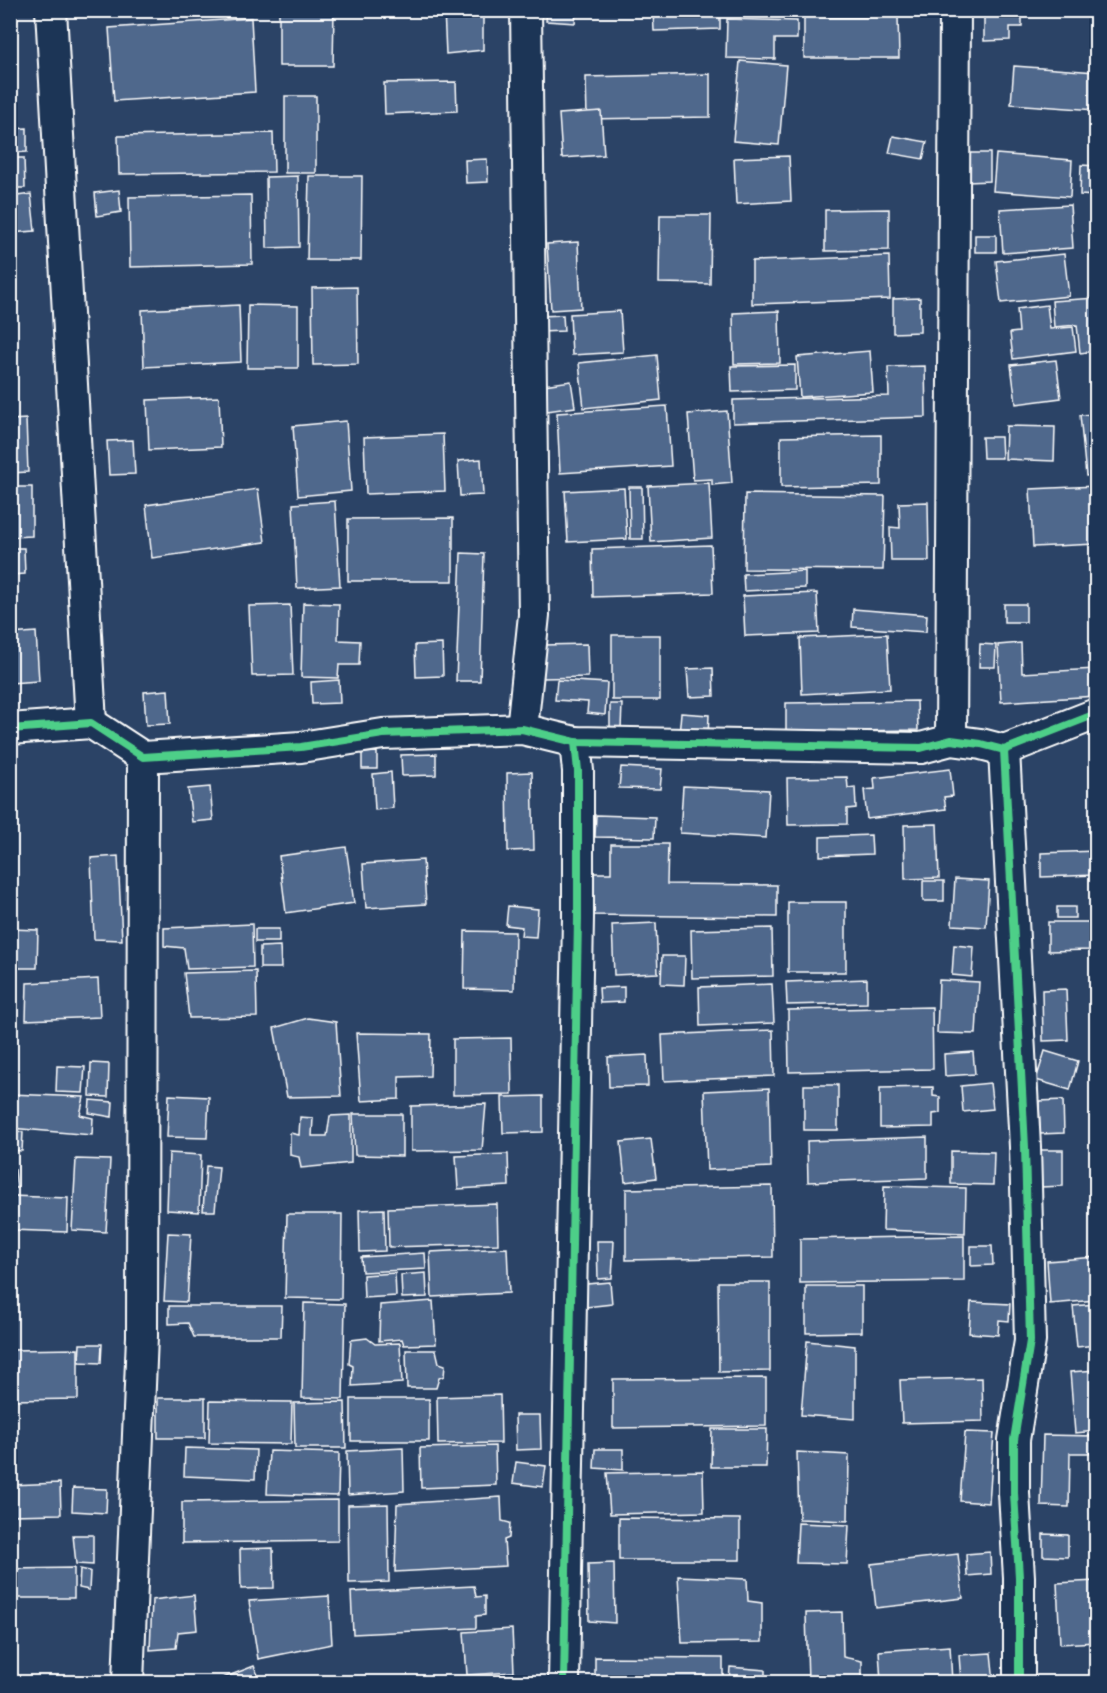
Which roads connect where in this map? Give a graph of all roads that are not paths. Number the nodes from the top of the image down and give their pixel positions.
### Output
1 (51, 10) edge
2 (526, 10) edge
3 (955, 10) edge
4 (1096, 714) edge
5 (91, 723) junction
6 (10, 729) edge
7 (522, 729) junction
8 (951, 740) junction
9 (575, 742) junction
10 (1004, 750) junction
11 (143, 758) junction
12 (128, 1683) edge
13 (564, 1683) edge
14 (1018, 1683) edge

1 - 5 street
2 - 7 street
3 - 8 street
4 - 10 street
5 - 6 street
5 - 11 street
7 - 9 street
7 - 11 street
8 - 9 street
8 - 10 street
9 - 13 street
10 - 14 street
11 - 12 street

